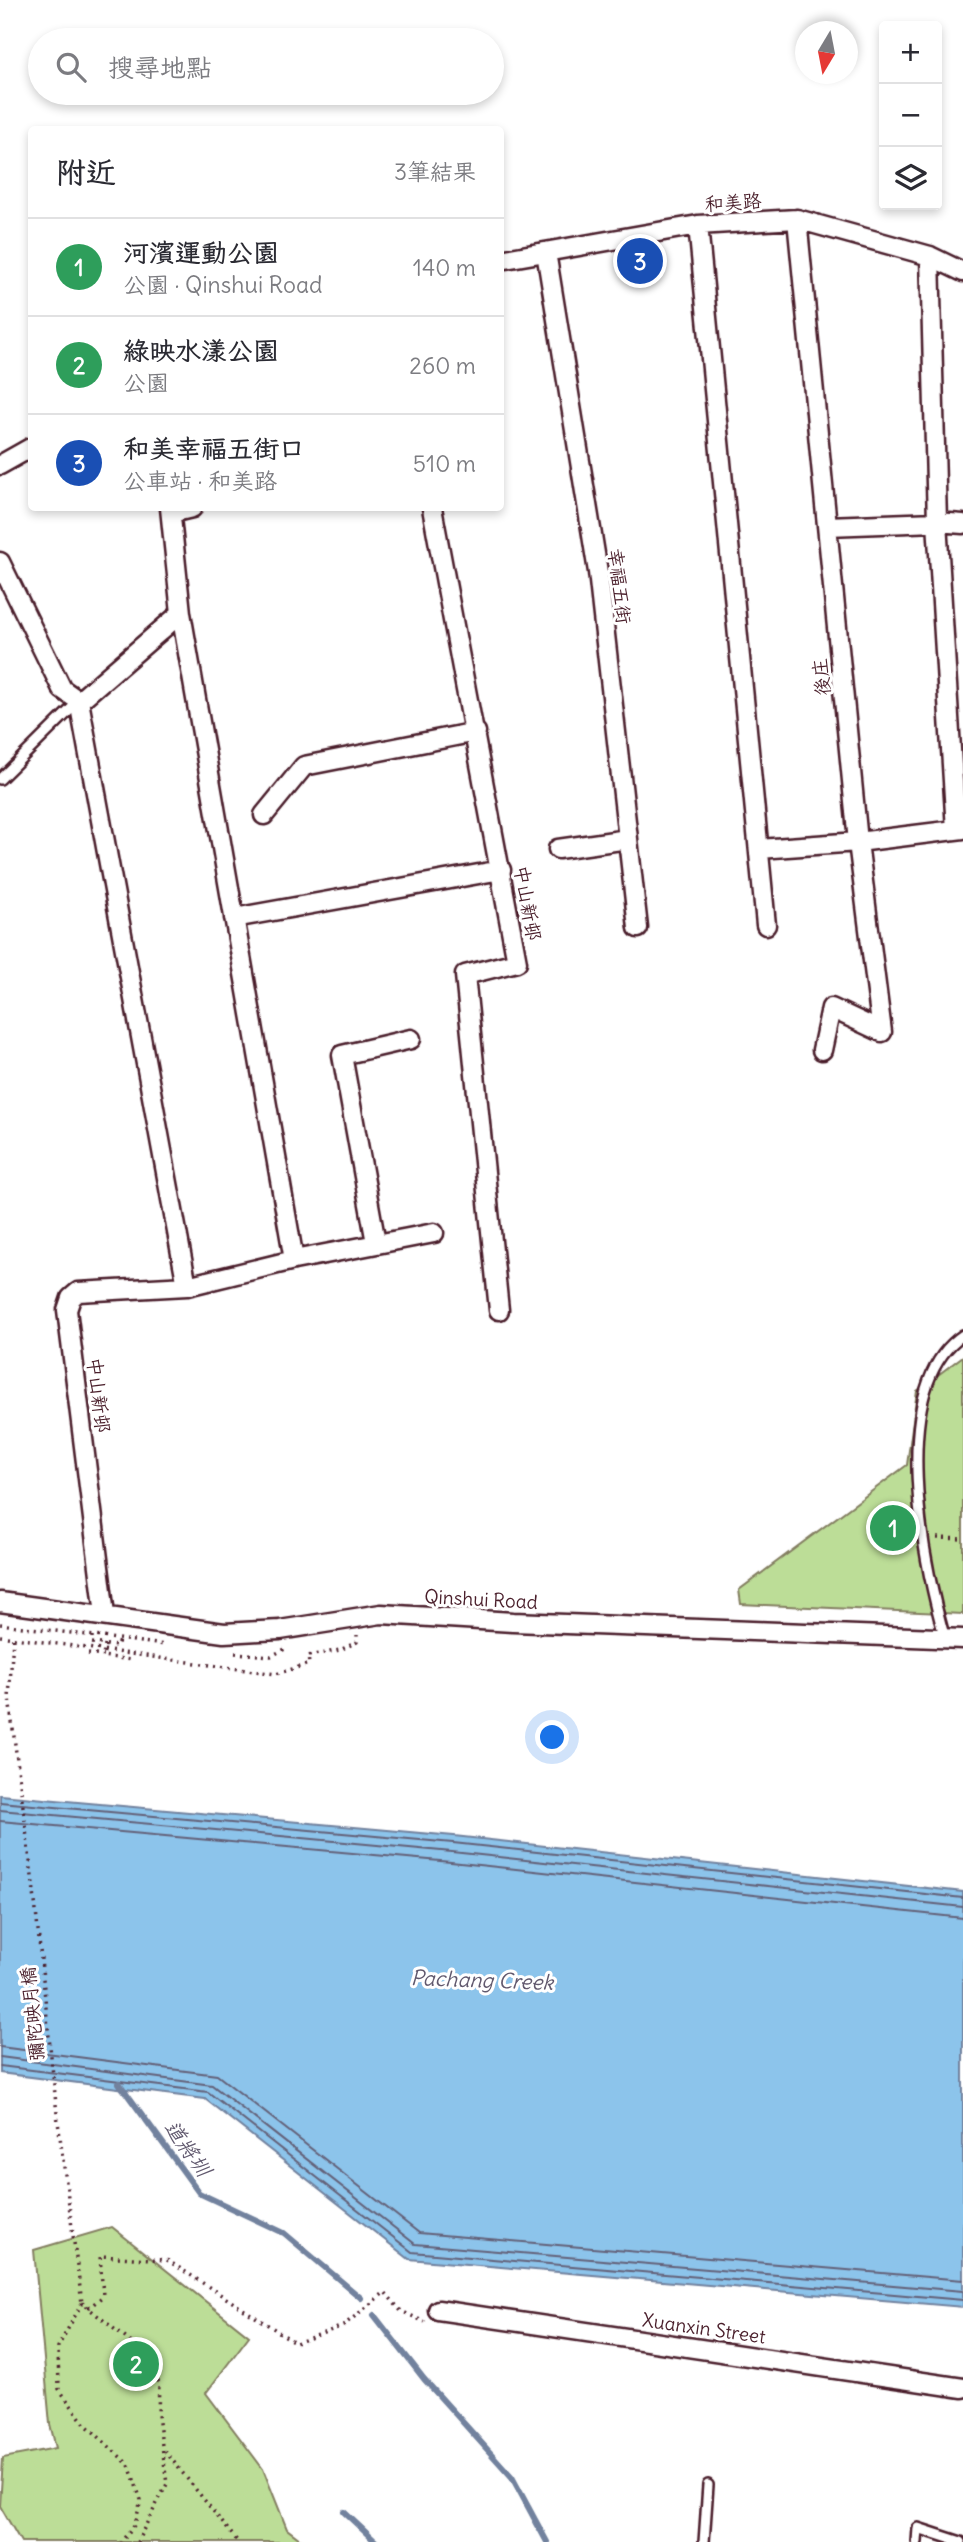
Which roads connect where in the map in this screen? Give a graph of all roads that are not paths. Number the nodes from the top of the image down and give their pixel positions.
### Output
1 (797, 219) junction
2 (698, 225) junction
3 (546, 252) junction
4 (930, 256) junction
5 (504, 259) edge
6 (963, 272) edge
7 (28, 449) edge
8 (0, 465) edge
9 (170, 511) edge
10 (433, 511) edge
11 (937, 522) junction
12 (963, 524) edge
13 (827, 526) junction
14 (0, 562) edge
15 (181, 613) junction
16 (79, 701) junction
17 (476, 732) junction
18 (0, 779) edge
19 (264, 815) dead end
20 (960, 830) edge
21 (628, 839) junction
22 (858, 842) junction
23 (558, 849) dead end
24 (759, 849) junction
25 (501, 870) junction
26 (234, 918) junction
27 (766, 925) dead end
28 (638, 928) dead end
29 (411, 1039) dead end
30 (822, 1050) dead end
31 (434, 1233) dead end
32 (376, 1243) junction
33 (295, 1260) junction
34 (187, 1286) junction
35 (499, 1310) dead end
36 (963, 1335) edge
37 (0, 1602) edge
38 (105, 1615) junction
39 (954, 1639) edge
40 (438, 2310) road end
41 (963, 2388) edge
42 (708, 2485) dead end
43 (704, 2542) edge
44 (917, 2542) edge
45 (961, 2542) edge

1 - 2 street, 和美路
1 - 4 street, 和美路
1 - 13 street, 後庄
2 - 3 street, 和美路
2 - 24 street
3 - 5 street, 和美路
3 - 21 street, 幸福五街
4 - 6 street, 和美路
4 - 11 street
7 - 8 street
9 - 15 street
10 - 17 street, 中山新邨
11 - 12 street
11 - 13 street
11 - 20 street
13 - 22 street, 後庄
14 - 16 street
15 - 16 street
15 - 26 street
16 - 18 lane
16 - 34 street
17 - 19 street
17 - 25 street, 中山新邨
20 - 22 street
21 - 23 street
21 - 28 street, 幸福五街
22 - 24 street
22 - 30 street, 後庄
24 - 27 street
25 - 26 street
25 - 35 street, 中山新邨
26 - 33 street
29 - 32 street
31 - 32 street, 中山新邨
32 - 33 street, 中山新邨
33 - 34 street, 中山新邨
34 - 38 street, 中山新邨
36 - 39 lane
37 - 38 street, Qinshui Road
38 - 39 street, Qinshui Road
40 - 41 street, Xuanxin Street
42 - 43 lane
44 - 45 lane

